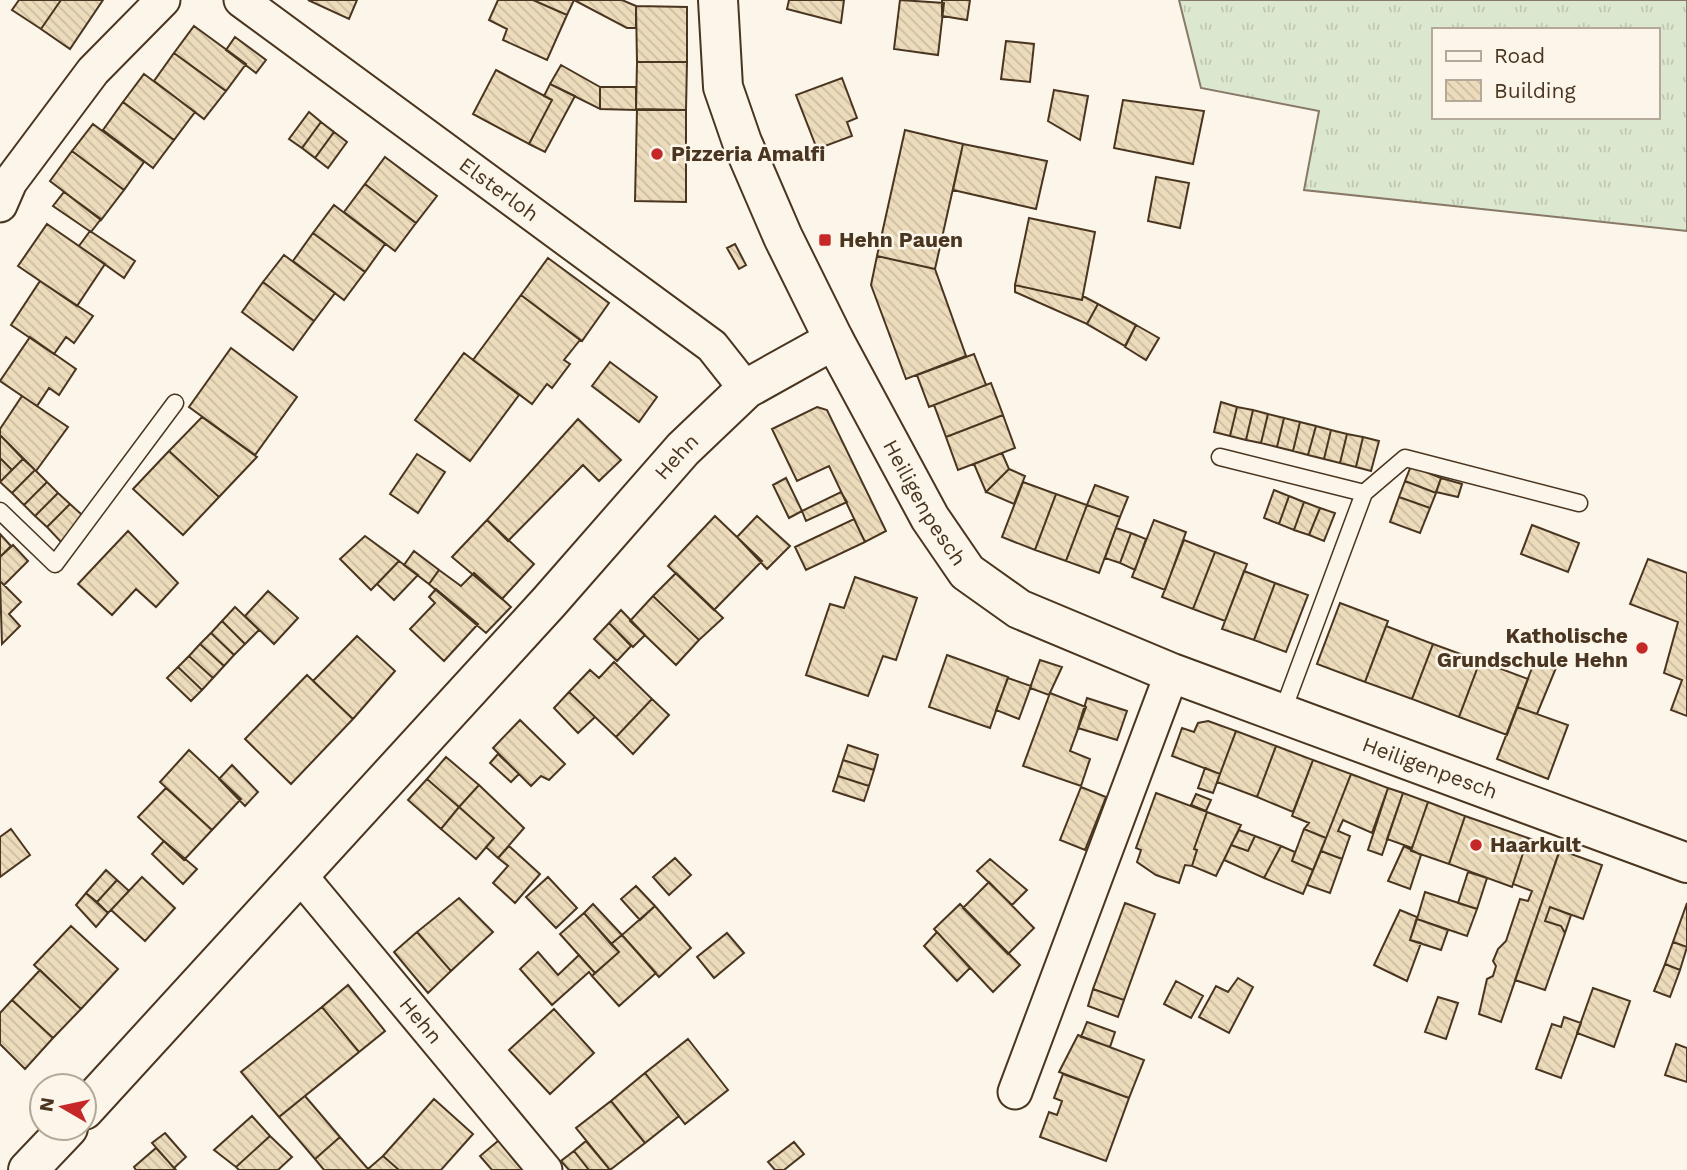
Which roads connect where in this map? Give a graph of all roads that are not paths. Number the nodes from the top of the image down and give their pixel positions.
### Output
1 (163, 0) edge
2 (241, 0) edge
3 (718, 0) edge
4 (0, 205) edge
5 (834, 340) junction
6 (746, 389) junction
7 (174, 403) dead end
8 (1220, 457) dead end
9 (1364, 493) junction
10 (1579, 503) dead end
11 (0, 511) edge
12 (1172, 673) junction
13 (1282, 713) junction
14 (1687, 863) edge
15 (298, 873) junction
16 (1015, 1091) dead end
17 (98, 1094) edge
18 (55, 1142) edge
19 (28, 1170) edge
20 (545, 1170) edge

1 - 4 street
2 - 6 street, Elsterloh
3 - 5 street
5 - 6 street, Hehn
5 - 12 street, Heiligenpesch
6 - 15 street, Hehn
7 - 11 lane
8 - 9 lane
9 - 10 lane
9 - 13 lane
12 - 13 street, Heiligenpesch
12 - 16 street
13 - 14 street, Heiligenpesch
15 - 17 street, Hehn
15 - 20 street, Hehn
18 - 19 street

